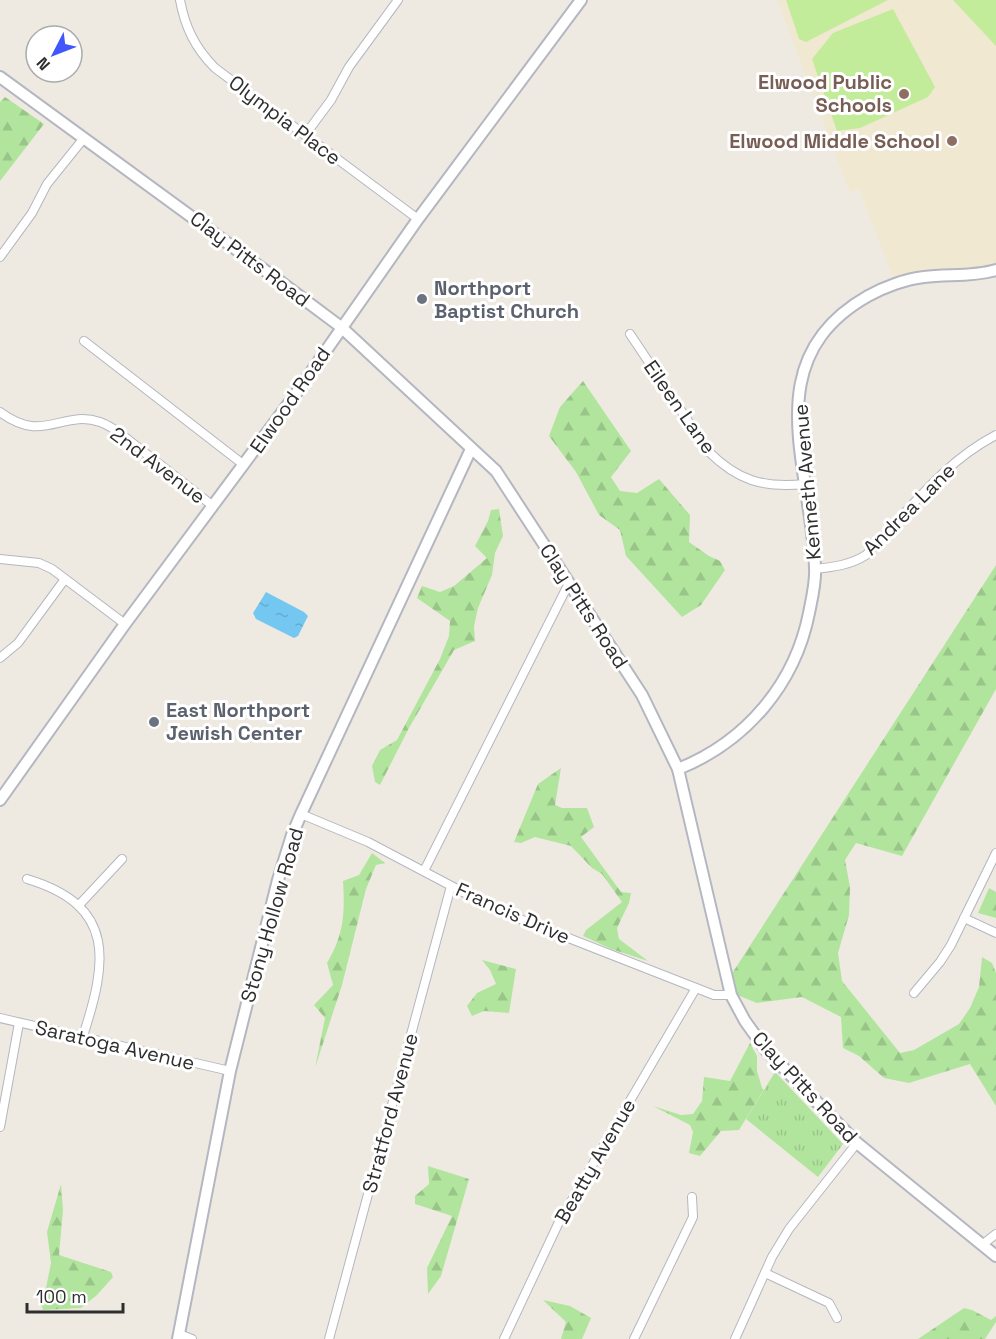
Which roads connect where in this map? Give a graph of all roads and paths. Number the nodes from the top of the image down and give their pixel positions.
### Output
1 (180, 0) edge
2 (398, 0) edge
3 (581, 0) edge
4 (0, 77) edge
5 (305, 135) junction
6 (84, 138) junction
7 (418, 219) junction
8 (0, 257) edge
9 (996, 270) edge
10 (341, 327) junction
11 (630, 334) dead end
12 (84, 340) dead end
13 (0, 412) edge
14 (996, 435) edge
15 (471, 449) junction
16 (244, 465) junction
17 (805, 484) junction
18 (213, 506) junction
19 (0, 559) edge
20 (815, 569) junction
21 (65, 579) junction
22 (569, 583) junction
23 (125, 624) junction
24 (0, 658) edge
25 (678, 769) junction
26 (0, 800) edge
27 (301, 814) junction
28 (996, 853) edge
29 (122, 859) dead end
30 (424, 871) junction
31 (27, 879) dead end
32 (451, 886) junction
33 (79, 905) junction
34 (964, 918) junction
35 (996, 933) edge
36 (696, 988) junction
37 (915, 993) dead end
38 (731, 995) junction
39 (0, 1018) edge
40 (19, 1023) junction
41 (83, 1036) junction
42 (230, 1071) junction
43 (0, 1127) edge
44 (857, 1143) junction
45 (692, 1197) dead end
46 (996, 1234) edge
47 (982, 1245) junction
48 (996, 1256) edge
49 (765, 1273) junction
50 (837, 1318) dead end
51 (178, 1336) edge
52 (192, 1339) edge
53 (329, 1339) edge
54 (504, 1339) edge
55 (634, 1339) edge
56 (735, 1339) edge

1 - 5 street, Olympia Place
2 - 5 street
3 - 7 street, Elwood Road
4 - 6 street, Clay Pitts Road
5 - 7 street, Olympia Place
6 - 8 street
6 - 10 street, Clay Pitts Road
7 - 10 street, Elwood Road
9 - 17 street, Kenneth Avenue
10 - 15 street, Clay Pitts Road
10 - 16 street, Elwood Road
11 - 17 street, Eileen Lane
12 - 16 street
13 - 18 street, 2nd Avenue
14 - 20 street, Andrea Lane
15 - 22 street, Clay Pitts Road
15 - 27 street, Stony Hollow Road
16 - 18 street, Elwood Road
17 - 20 street, Kenneth Avenue
18 - 23 street, Elwood Road
19 - 21 street
20 - 25 street, Kenneth Avenue
21 - 23 street
21 - 24 street
22 - 25 street, Clay Pitts Road
22 - 30 street
23 - 26 street, Elwood Road
25 - 38 street, Clay Pitts Road
27 - 30 street, Francis Drive
27 - 42 street, Stony Hollow Road
28 - 34 street
29 - 33 street
30 - 32 street, Francis Drive
31 - 33 street
32 - 36 street, Francis Drive
32 - 53 street, Stratford Avenue
33 - 41 street
34 - 35 street
34 - 37 street
36 - 38 street, Francis Drive
36 - 54 street, Beatty Avenue
38 - 44 street, Clay Pitts Road
39 - 40 street, Saratoga Avenue
40 - 41 street, Saratoga Avenue
40 - 43 street
41 - 42 street, Saratoga Avenue
42 - 51 street, Stony Hollow Road
44 - 47 street, Clay Pitts Road
44 - 49 street
45 - 55 street
46 - 47 street
47 - 48 street, Clay Pitts Road
49 - 50 street
49 - 56 street
51 - 52 street

